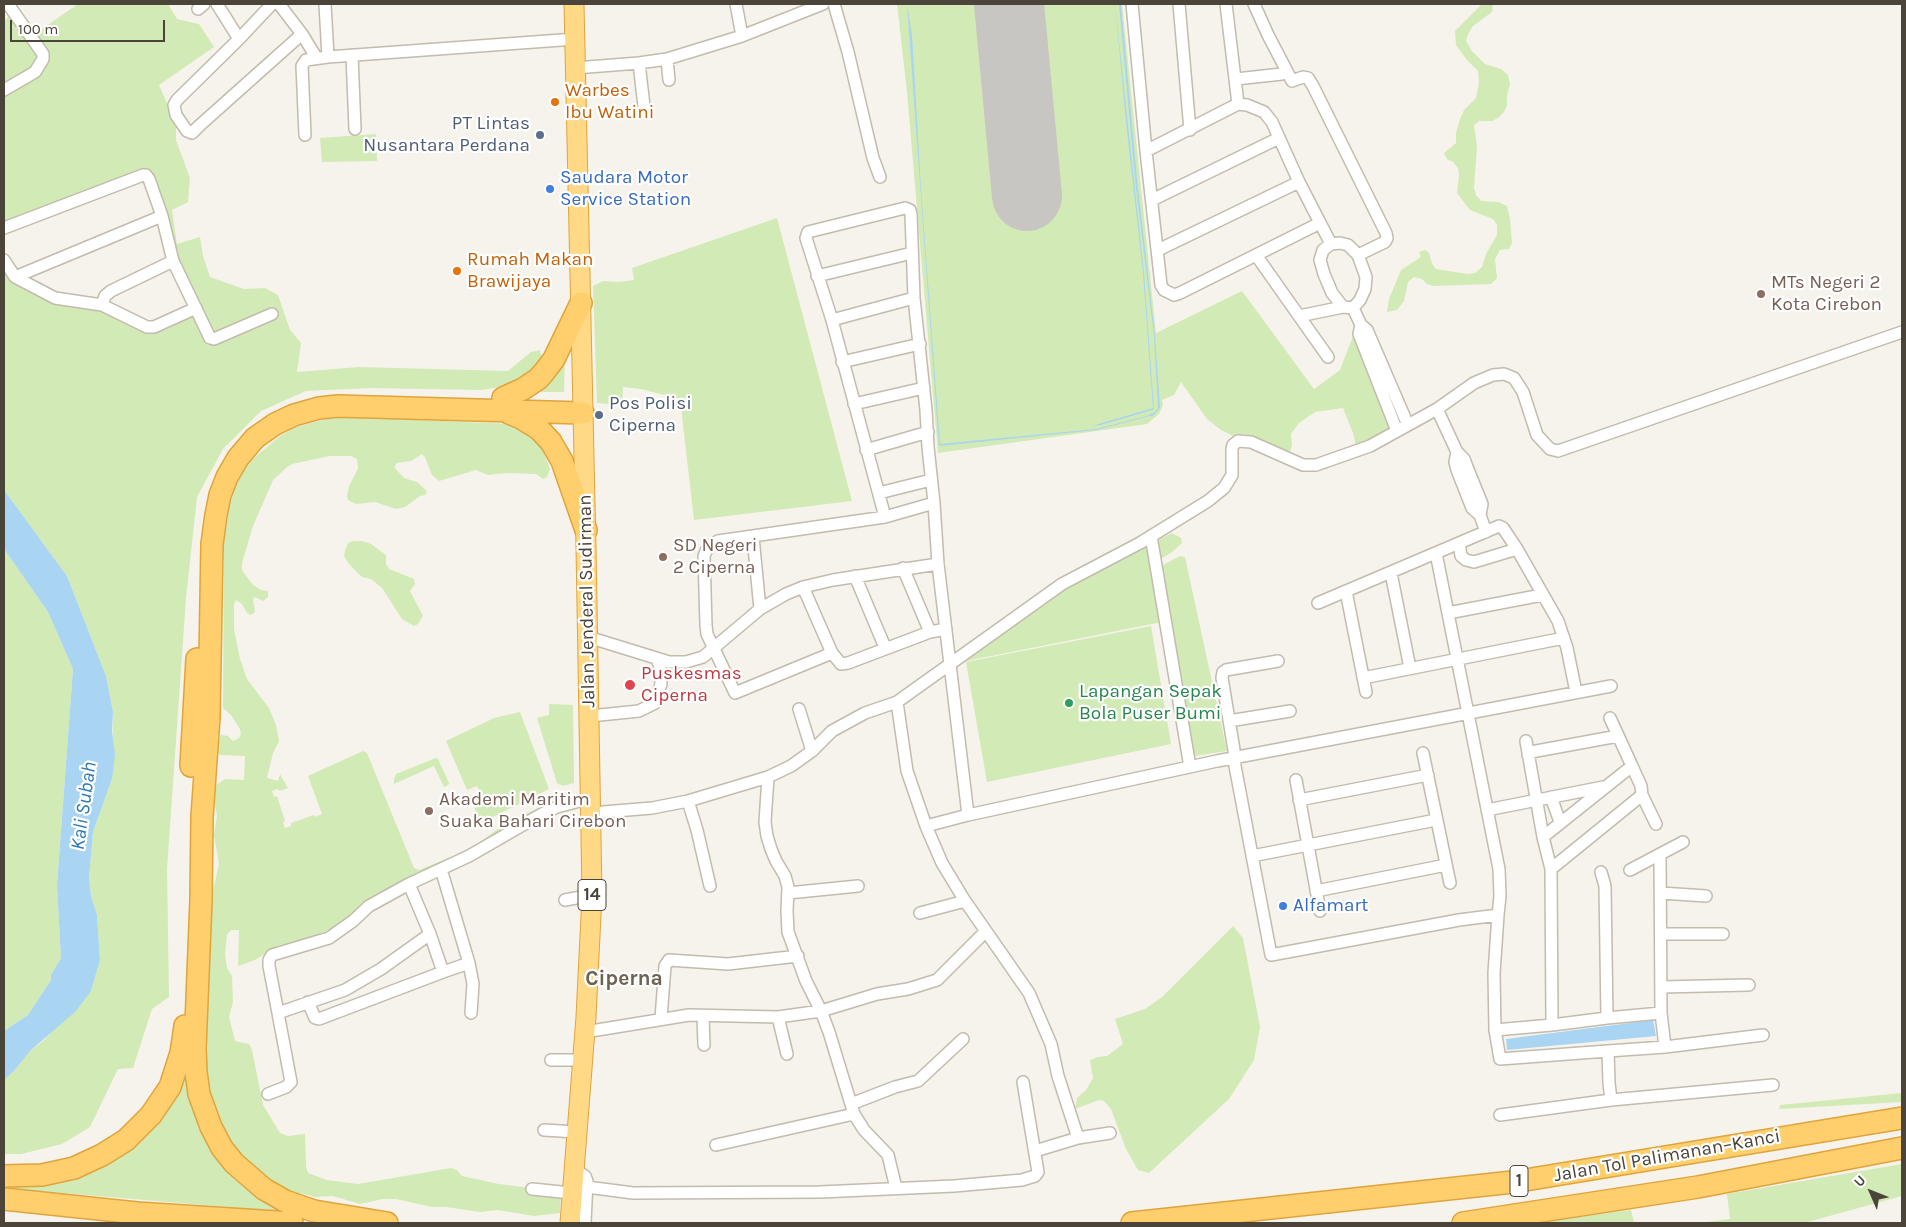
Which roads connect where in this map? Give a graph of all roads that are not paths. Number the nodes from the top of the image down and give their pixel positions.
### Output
1 (8, 4) edge
2 (217, 4) edge
3 (272, 4) edge
4 (279, 4) edge
5 (326, 4) edge
6 (574, 4) edge
7 (736, 4) edge
8 (823, 4) edge
9 (834, 4) edge
10 (1132, 4) edge
11 (1179, 4) edge
12 (1226, 4) edge
13 (1254, 4) edge
14 (302, 34) junction
15 (742, 36) junction
16 (239, 39) junction
17 (574, 39) junction
18 (352, 55) junction
19 (322, 57) junction
20 (667, 59) junction
21 (639, 63) junction
22 (575, 68) junction
23 (1282, 74) dead end
24 (1236, 79) junction
25 (669, 80) dead end
26 (4, 90) edge
27 (1238, 104) junction
28 (644, 106) dead end
29 (355, 129) dead end
30 (1190, 130) junction
31 (305, 135) dead end
32 (1279, 138) junction
33 (1146, 152) junction
34 (880, 177) dead end
35 (1299, 182) junction
36 (1152, 200) junction
37 (162, 216) junction
38 (1320, 223) junction
39 (4, 228) edge
40 (1331, 244) junction
41 (1158, 250) junction
42 (912, 253) junction
43 (1256, 255) junction
44 (1358, 255) junction
45 (4, 260) edge
46 (173, 261) junction
47 (15, 276) junction
48 (818, 276) junction
49 (914, 298) junction
50 (581, 303) junction
51 (102, 305) junction
52 (1348, 307) junction
53 (196, 308) junction
54 (272, 314) dead end
55 (1299, 316) junction
56 (832, 320) junction
57 (1902, 332) edge
58 (920, 344) junction
59 (1328, 357) dead end
60 (842, 362) junction
61 (924, 388) junction
62 (502, 404) junction
63 (854, 404) junction
64 (583, 405) junction
65 (1437, 409) junction
66 (1402, 428) junction
67 (928, 432) junction
68 (866, 450) junction
69 (931, 480) junction
70 (879, 494) junction
71 (934, 503) junction
72 (885, 517) junction
73 (586, 530) junction
74 (1486, 532) junction
75 (1151, 536) junction
76 (752, 537) junction
77 (1459, 543) junction
78 (1516, 549) junction
79 (1436, 553) junction
80 (938, 564) junction
81 (904, 568) junction
82 (1391, 573) junction
83 (855, 576) junction
84 (802, 587) junction
85 (1346, 591) junction
86 (1542, 595) junction
87 (1318, 603) dead end
88 (760, 609) junction
89 (1448, 613) junction
90 (946, 629) junction
91 (930, 632) junction
92 (588, 637) junction
93 (1564, 638) junction
94 (884, 645) dead end
95 (714, 648) junction
96 (832, 652) junction
97 (657, 659) junction
98 (1457, 659) junction
99 (1278, 661) dead end
100 (949, 666) junction
101 (1410, 668) junction
102 (1363, 678) junction
103 (1611, 686) dead end
104 (1366, 692) dead end
105 (1576, 692) junction
106 (897, 702) junction
107 (800, 709) dead end
108 (1290, 710) dead end
109 (1468, 713) junction
110 (590, 716) junction
111 (1610, 718) dead end
112 (1229, 721) junction
113 (1618, 736) junction
114 (1526, 741) dead end
115 (812, 751) junction
116 (1423, 753) dead end
117 (1528, 754) junction
118 (1234, 758) junction
119 (1632, 766) junction
120 (1190, 767) junction
121 (1428, 774) junction
122 (768, 777) junction
123 (1296, 780) dead end
124 (1604, 786) junction
125 (1642, 795) junction
126 (1551, 797) junction
127 (1299, 800) junction
128 (1536, 800) junction
129 (688, 801) junction
130 (591, 806) junction
131 (1487, 810) junction
132 (968, 815) junction
133 (1436, 820) junction
134 (1560, 822) junction
135 (1656, 824) dead end
136 (926, 826) junction
137 (1543, 837) junction
138 (1683, 842) dead end
139 (1308, 845) junction
140 (1660, 854) junction
141 (1252, 856) junction
142 (1446, 865) junction
143 (441, 868) junction
144 (1551, 869) junction
145 (1630, 870) dead end
146 (1601, 872) dead end
147 (409, 884) junction
148 (1450, 884) dead end
149 (710, 886) dead end
150 (858, 886) dead end
151 (1316, 891) junction
152 (788, 893) junction
153 (1661, 893) junction
154 (592, 895) junction
155 (1706, 896) dead end
156 (565, 900) dead end
157 (964, 901) junction
158 (1320, 911) dead end
159 (920, 913) dead end
160 (1498, 915) junction
161 (986, 931) junction
162 (430, 934) junction
163 (1661, 934) junction
164 (1723, 934) dead end
165 (798, 956) junction
166 (469, 963) junction
167 (443, 972) junction
168 (1749, 985) dead end
169 (1661, 987) junction
170 (308, 1002) junction
171 (821, 1011) junction
172 (472, 1013) dead end
173 (1661, 1013) junction
174 (278, 1014) junction
175 (702, 1016) junction
176 (661, 1018) junction
177 (778, 1018) junction
178 (1607, 1018) junction
179 (1552, 1026) junction
180 (585, 1032) junction
181 (1495, 1033) junction
182 (1763, 1035) dead end
183 (963, 1039) dead end
184 (704, 1045) dead end
185 (1664, 1047) junction
186 (1608, 1051) junction
187 (787, 1054) dead end
188 (551, 1060) dead end
189 (582, 1060) junction
190 (1023, 1082) dead end
191 (1773, 1085) dead end
192 (268, 1094) dead end
193 (1611, 1100) junction
194 (853, 1109) junction
195 (1500, 1115) dead end
196 (1902, 1118) edge
197 (544, 1130) dead end
198 (577, 1132) junction
199 (1110, 1132) dead end
200 (1078, 1138) junction
201 (716, 1145) dead end
202 (1902, 1148) edge
203 (1035, 1151) junction
204 (4, 1176) edge
205 (896, 1188) junction
206 (532, 1189) dead end
207 (579, 1194) junction
208 (4, 1199) edge
209 (292, 1223) edge
210 (387, 1223) edge
211 (570, 1223) edge
212 (585, 1223) edge
213 (1132, 1223) edge
214 (1463, 1223) edge

1 - 26 street
2 - 16 street
3 - 16 street
4 - 14 street
5 - 19 street
6 - 17 highway, Jalan Jenderal Sudirman / 14
7 - 15 street
8 - 15 street
9 - 34 street
10 - 33 street
11 - 30 street
12 - 24 street
13 - 44 street
14 - 16 street
14 - 19 street
15 - 20 street
17 - 18 street
17 - 22 highway, Jalan Jenderal Sudirman / 14
18 - 19 street
18 - 29 street
19 - 31 street
20 - 21 street
20 - 25 street
21 - 22 street
21 - 28 street
22 - 50 highway, Jalan Jenderal Sudirman / 14
23 - 24 street
24 - 27 street
27 - 30 street
27 - 32 street
30 - 33 street
32 - 35 street
32 - 36 street
33 - 36 street
35 - 38 street
35 - 41 street
36 - 41 street
37 - 39 street
37 - 46 street
37 - 47 street
38 - 40 street
38 - 43 street
40 - 44 street
40 - 52 street
41 - 43 street
42 - 48 street
42 - 48 street
42 - 49 street
43 - 55 street
44 - 52 street
45 - 47 street
46 - 51 street
46 - 53 street
47 - 51 street
48 - 56 street
49 - 56 street
49 - 58 street
50 - 62 highway
50 - 64 highway, Jalan Jenderal Sudirman / 14
51 - 53 street
52 - 55 street
52 - 66 street
53 - 54 street
55 - 59 street
56 - 60 street
57 - 65 street
58 - 60 street
58 - 61 street
60 - 63 street
61 - 63 street
61 - 67 street
62 - 64 highway
62 - 73 highway
62 - 204 highway
62 - 210 highway
63 - 68 street
64 - 73 highway, Jalan Jenderal Sudirman / 14
65 - 66 street
65 - 74 street
66 - 75 street
67 - 68 street
67 - 69 street
68 - 70 street
69 - 70 street
69 - 71 street
70 - 72 street
71 - 72 street
71 - 80 street
72 - 76 street
73 - 92 highway, Jalan Jenderal Sudirman / 14
74 - 77 street
74 - 78 street
75 - 100 street
75 - 120 street
76 - 88 street
76 - 95 street
77 - 78 street
77 - 79 street
78 - 86 street
79 - 82 street
79 - 89 street
80 - 81 street
80 - 90 street
81 - 83 street
81 - 91 street
82 - 85 street
82 - 101 street
83 - 84 street
83 - 94 street
84 - 88 street
84 - 96 street
85 - 87 street
85 - 102 street
86 - 89 street
86 - 93 street
88 - 95 street
89 - 98 street
90 - 91 street
90 - 100 street
91 - 96 street
92 - 97 street
92 - 110 highway, Jalan Jenderal Sudirman / 14
93 - 98 street
93 - 105 street
95 - 96 street
95 - 97 street
97 - 110 street
98 - 101 street
98 - 109 street
99 - 112 street
100 - 106 street
100 - 132 street
101 - 102 street
102 - 104 street
103 - 105 street
105 - 109 street
106 - 115 street
106 - 136 street
107 - 115 street
108 - 112 street
109 - 118 street
109 - 131 street
110 - 130 highway, Jalan Jenderal Sudirman / 14
111 - 113 street
112 - 118 street
113 - 117 street
113 - 119 street
114 - 117 street
115 - 122 street
116 - 121 street
117 - 128 street
118 - 120 street
118 - 141 street
119 - 124 street
119 - 125 street
120 - 132 street
121 - 127 street
121 - 133 street
122 - 129 street
122 - 152 street
123 - 127 street
124 - 126 street
124 - 134 street
125 - 135 street
125 - 144 street
126 - 128 street
126 - 134 street
127 - 139 street
128 - 131 street
128 - 137 street
129 - 130 street
129 - 149 street
130 - 143 street
130 - 154 highway, Jalan Jenderal Sudirman / 14
131 - 160 street
132 - 136 street
133 - 139 street
133 - 142 street
134 - 137 street
136 - 157 street
137 - 144 street
138 - 140 street
139 - 141 street
139 - 151 street
140 - 145 street
140 - 153 street
141 - 160 street
142 - 148 street
142 - 151 street
143 - 147 street
143 - 166 street
144 - 179 street
146 - 178 street
147 - 162 street
147 - 174 street
150 - 152 street
151 - 158 street
152 - 165 street
153 - 155 street
153 - 163 street
154 - 156 street
154 - 180 highway, Jalan Jenderal Sudirman / 14
157 - 159 street
157 - 161 street
160 - 181 street
161 - 171 street
161 - 200 street
162 - 167 street
162 - 170 street
163 - 164 street
163 - 169 street
165 - 171 street
165 - 176 street
166 - 167 street
166 - 172 street
167 - 170 street
168 - 169 street
169 - 173 street
170 - 174 street
171 - 177 street
171 - 194 street
173 - 178 street
173 - 185 street
174 - 192 street
175 - 176 street
175 - 177 street
175 - 184 street
176 - 180 street
177 - 187 street
178 - 179 street
179 - 181 street
180 - 189 highway, Jalan Jenderal Sudirman / 14
181 - 186 street
182 - 185 street
183 - 194 street
185 - 186 street
186 - 193 street
188 - 189 street
189 - 198 highway, Jalan Jenderal Sudirman / 14
190 - 203 street
191 - 193 street
193 - 195 street
194 - 201 street
194 - 205 street
196 - 213 highway, Jalan Tol Palimanan–Kanci / 1
197 - 198 street
198 - 207 highway, Jalan Jenderal Sudirman / 14
199 - 200 street
200 - 203 street
202 - 214 highway, Jalan Tol Palimanan–Kanci / 1
203 - 205 street
205 - 207 street
206 - 207 street
207 - 211 highway, 14
207 - 212 street
208 - 209 highway

